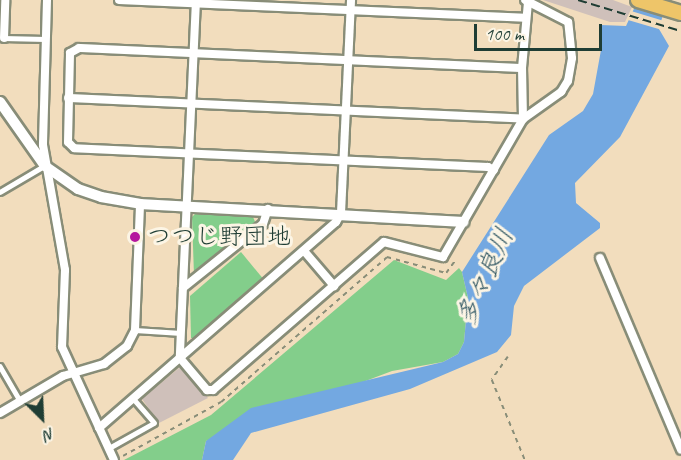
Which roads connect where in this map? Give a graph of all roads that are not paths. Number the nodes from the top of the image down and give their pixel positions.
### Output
1 (5, 0) edge
2 (47, 0) edge
3 (119, 0) edge
4 (351, 0) edge
5 (638, 0) edge
6 (526, 1) edge
7 (195, 2) edge
8 (351, 10) junction
9 (675, 11) edge
10 (525, 18) junction
11 (2, 38) edge
12 (45, 39) junction
13 (192, 54) junction
14 (348, 60) junction
15 (522, 68) junction
16 (68, 98) junction
17 (0, 102) edge
18 (192, 103) junction
19 (346, 110) junction
20 (524, 119) junction
21 (189, 154) junction
22 (343, 160) junction
23 (45, 166) junction
24 (494, 170) junction
25 (0, 192) edge
26 (140, 204) junction
27 (187, 206) junction
28 (268, 209) junction
29 (341, 213) junction
30 (464, 222) junction
31 (305, 252) junction
32 (600, 258) dead end
33 (334, 286) junction
34 (183, 288) junction
35 (135, 330) junction
36 (181, 333) junction
37 (180, 358) junction
38 (0, 366) edge
39 (71, 373) junction
40 (133, 399) junction
41 (20, 400) junction
42 (0, 413) edge
43 (99, 428) junction
44 (109, 448) junction
45 (681, 450) edge
46 (114, 459) edge

1 - 11 street
2 - 12 street
3 - 7 street
4 - 8 street
5 - 9 highway
6 - 10 street
6 - 20 street
7 - 8 street
7 - 13 street
8 - 10 street
8 - 14 street
10 - 15 street
11 - 12 lane
12 - 23 street
13 - 14 street
13 - 16 street
13 - 18 street
14 - 15 street
14 - 19 street
15 - 20 street
16 - 18 street
16 - 21 street
17 - 23 street
18 - 19 street
18 - 21 street
19 - 20 street
19 - 22 street
20 - 24 street
21 - 22 street
21 - 27 street
22 - 24 street
22 - 29 street
23 - 25 lane
23 - 26 street
23 - 39 street
24 - 30 street
26 - 27 street
26 - 35 street
27 - 28 street
27 - 34 street
28 - 29 street
28 - 34 street
29 - 30 street
29 - 31 street
30 - 33 street
31 - 33 street
31 - 37 street
32 - 45 street
33 - 37 street
34 - 36 street
35 - 36 lane
35 - 39 street
36 - 37 street
37 - 40 street
38 - 41 lane
39 - 41 street
39 - 43 street
40 - 43 street
40 - 44 lane
41 - 42 street
43 - 44 street
44 - 46 street

